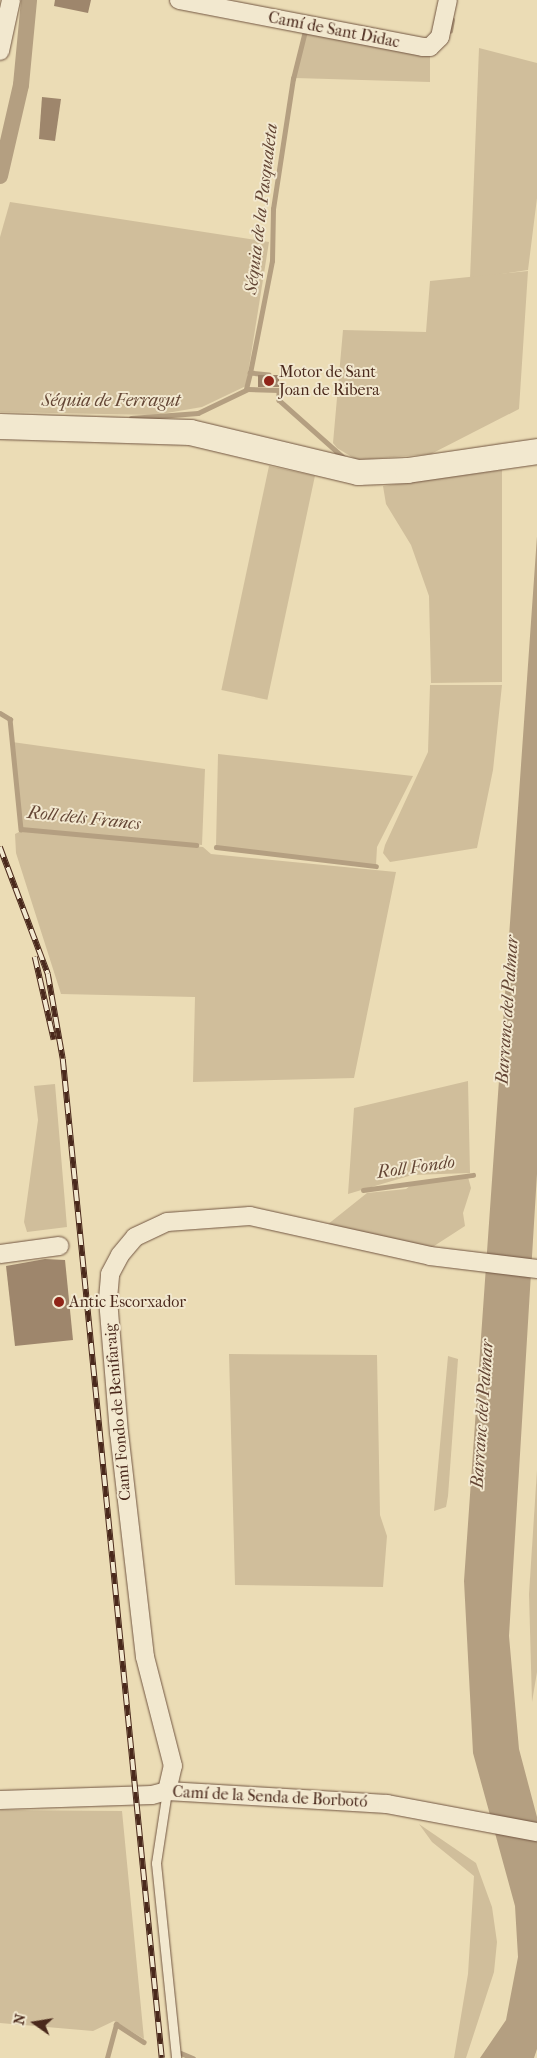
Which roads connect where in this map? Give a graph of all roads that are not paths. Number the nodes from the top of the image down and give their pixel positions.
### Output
1 (11, 0) edge
2 (179, 0) edge
3 (448, 0) edge
4 (0, 51) edge
5 (0, 426) edge
6 (528, 453) edge
7 (59, 1246) dead end
8 (0, 1254) edge
9 (537, 1269) edge
10 (167, 1791) junction
11 (0, 1800) edge
12 (537, 1832) edge
13 (176, 2058) edge

1 - 4 street
2 - 3 street, Camí de Sant Didac
5 - 6 street
7 - 8 street
9 - 10 street, Camí Fondo de Benifaraig
10 - 11 street, Camí de la Senda de Borbotó
10 - 12 street, Camí de la Senda de Borbotó
10 - 13 lane

